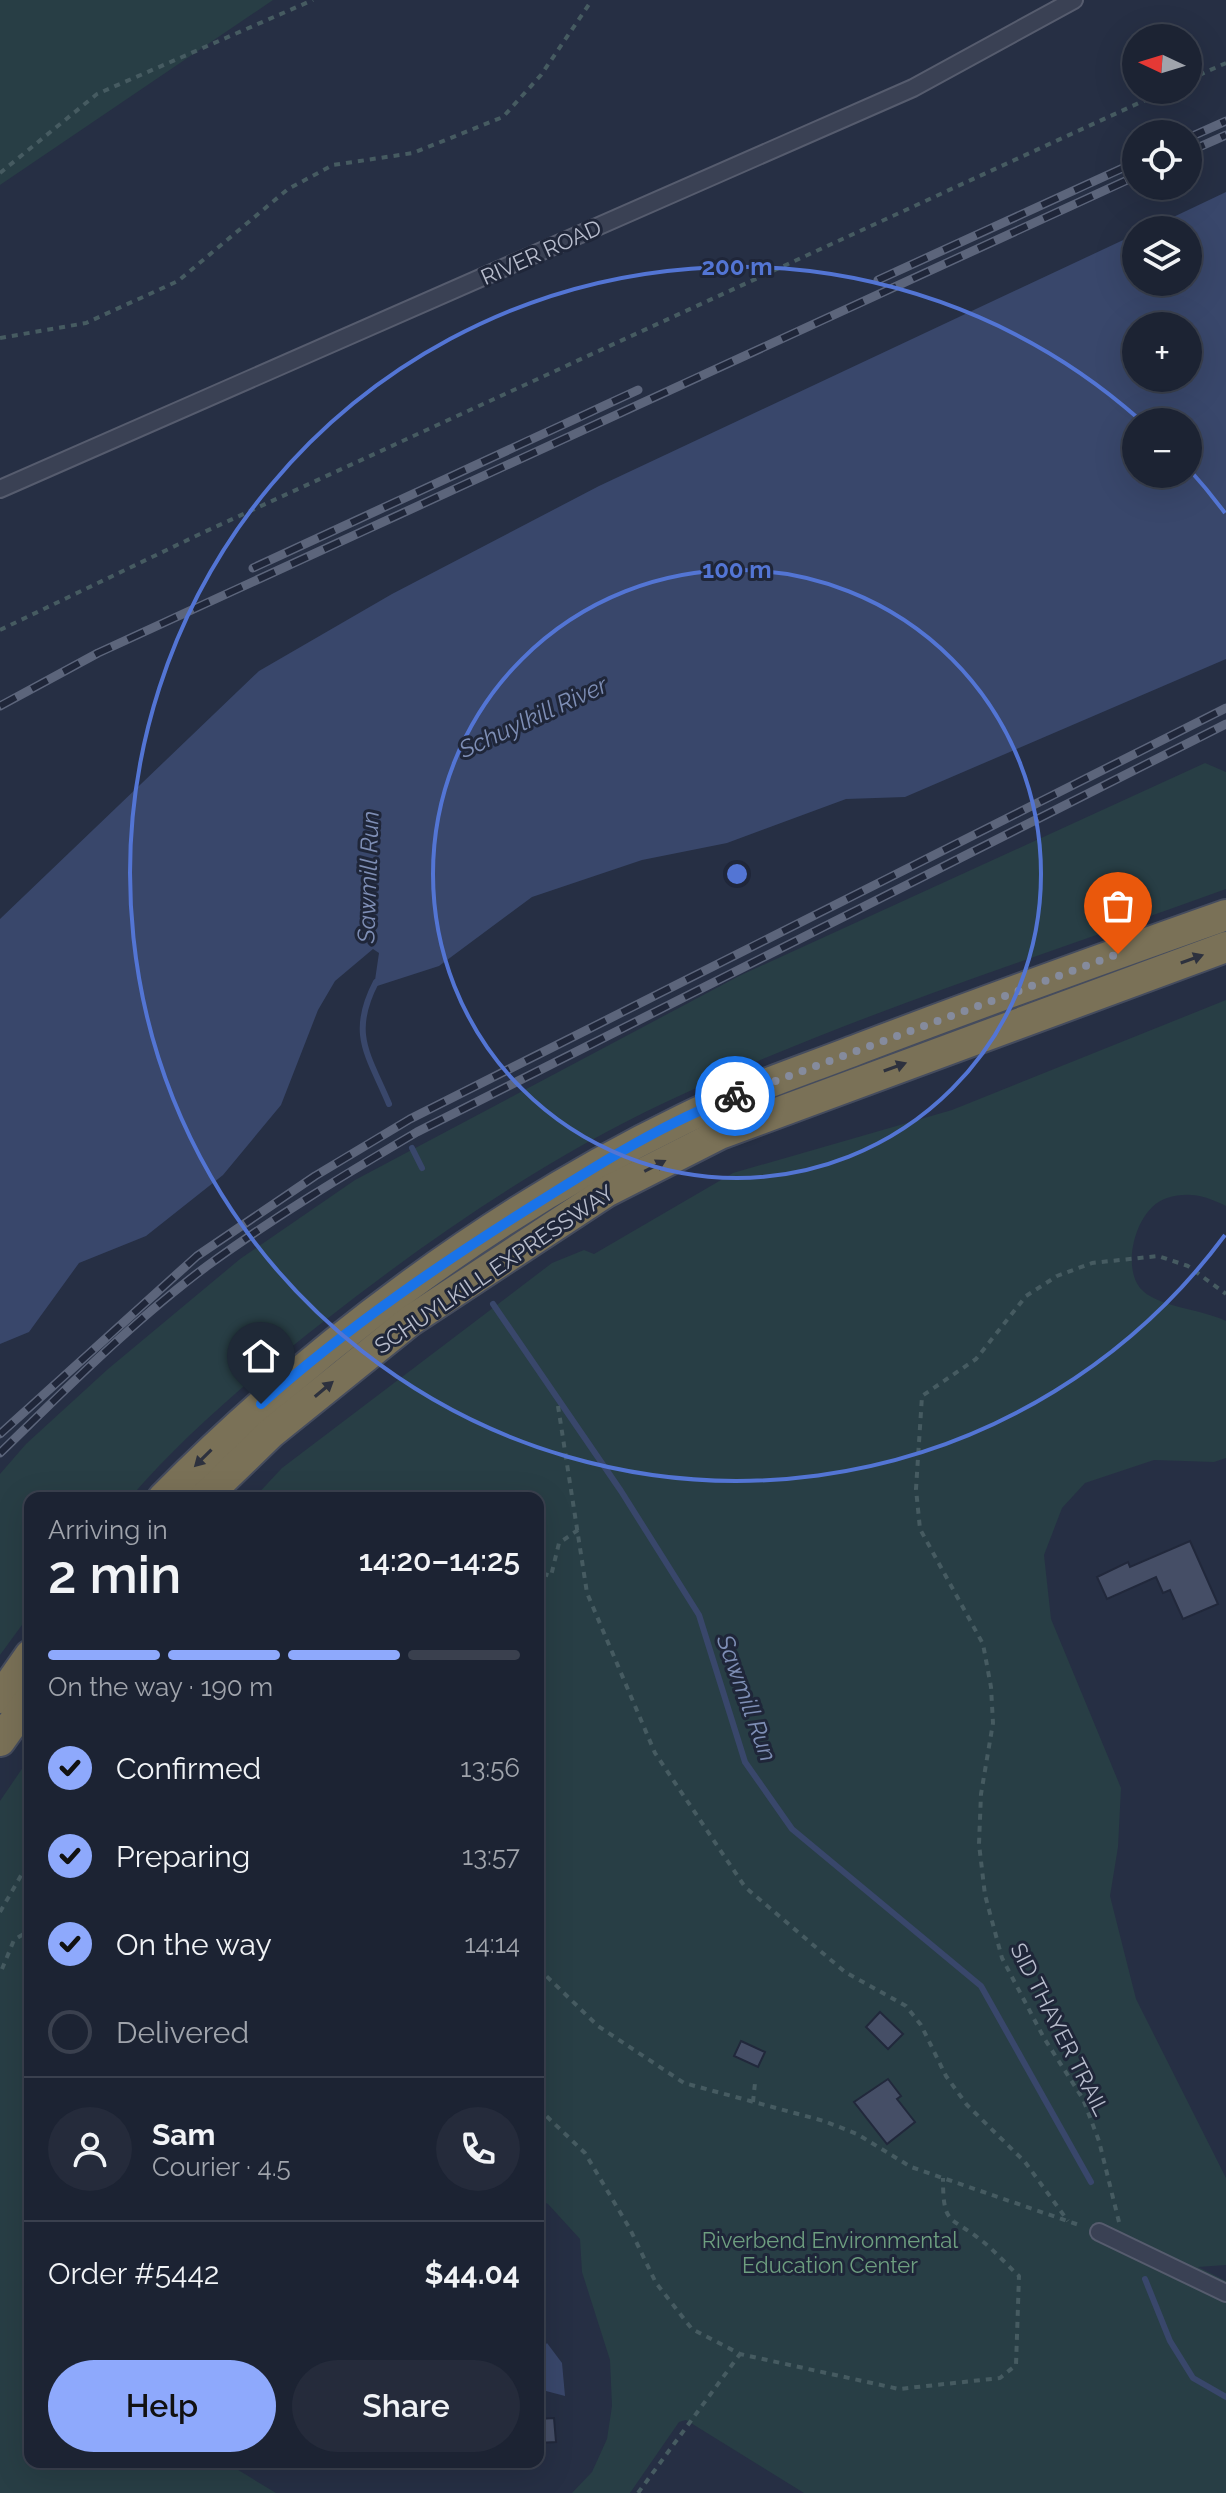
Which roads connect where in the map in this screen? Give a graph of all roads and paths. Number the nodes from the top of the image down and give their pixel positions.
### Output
1 (313, 0) edge
2 (592, 0) edge
3 (1074, 0) edge
4 (1226, 63) edge
5 (1202, 74) edge
6 (1137, 104) edge
7 (0, 173) edge
8 (0, 338) edge
9 (0, 489) edge
10 (0, 630) edge
11 (1226, 915) edge
12 (1226, 947) edge
13 (1226, 1294) edge
14 (558, 1406) dead end
15 (169, 1492) edge
16 (210, 1492) edge
17 (578, 1530) junction
18 (544, 1574) edge
19 (24, 1664) edge
20 (0, 1698) edge
21 (24, 1707) edge
22 (0, 1741) edge
23 (24, 1870) edge
24 (0, 1912) edge
25 (24, 1934) edge
26 (1, 1969) edge
27 (544, 1974) edge
28 (755, 2083) dead end
29 (753, 2102) junction
30 (544, 2114) edge
31 (943, 2178) junction
32 (1068, 2221) junction
33 (1099, 2232) joint
34 (1124, 2244) junction
35 (1226, 2293) edge
36 (740, 2354) junction
37 (638, 2493) edge

1 - 7 path
2 - 8 path
3 - 9 street, RIVER ROAD
4 - 5 path
6 - 10 path
11 -> 15 highway, SCHUYLKILL EXPRESSWAY
16 -> 12 highway, SCHUYLKILL EXPRESSWAY
13 - 34 path, SID THAYER TRAIL
14 - 17 path
17 - 18 path
17 - 32 path
19 - 20 highway
21 - 22 highway
23 - 24 path
25 - 26 path
27 - 29 path
28 - 29 path
29 - 31 path
30 - 36 path
31 - 32 path
31 - 36 path
32 - 33 path
33 - 34 street
34 - 35 street
36 - 37 path

